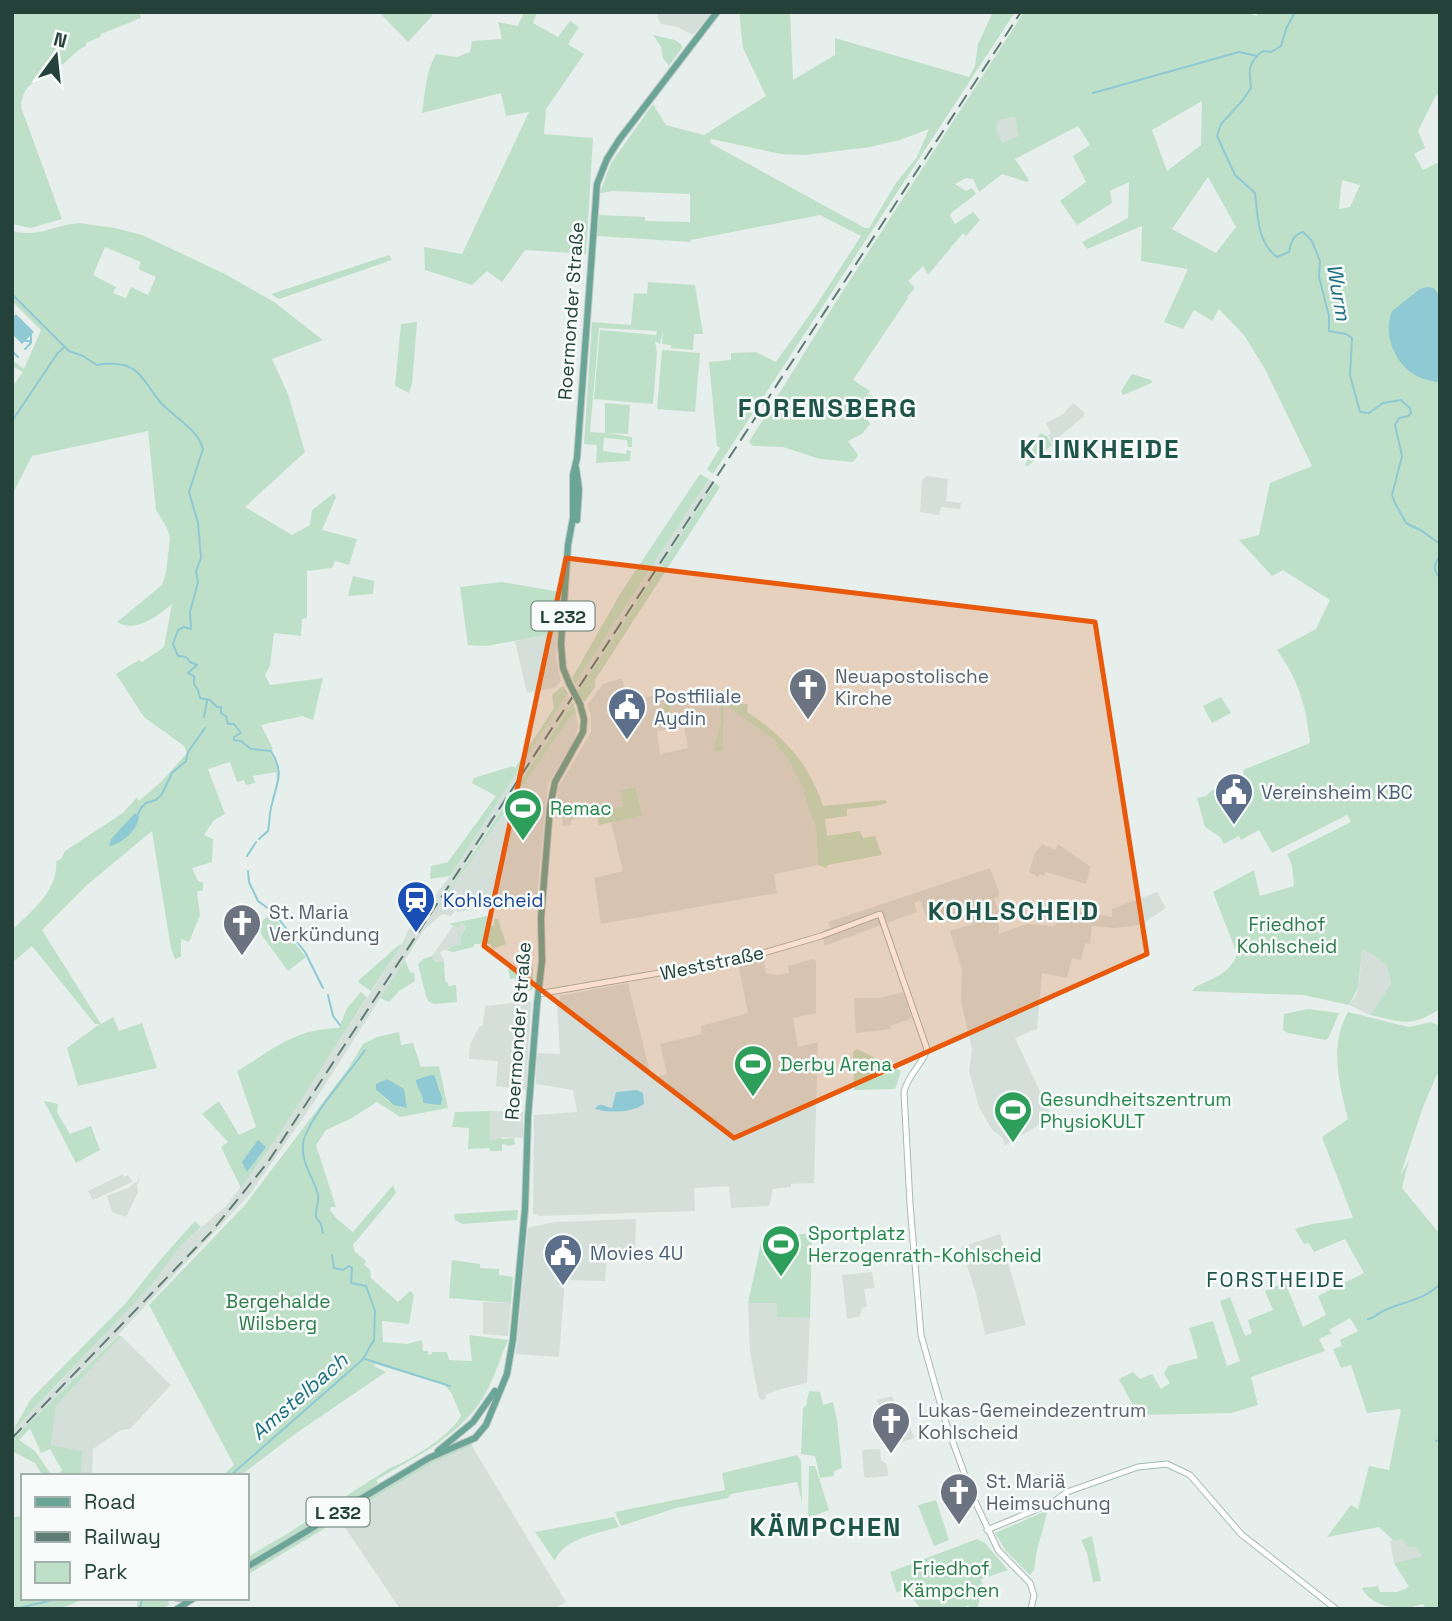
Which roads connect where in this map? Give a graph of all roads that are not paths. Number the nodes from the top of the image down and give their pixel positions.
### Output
1 (717, 12) edge
2 (538, 994) junction
3 (510, 1357) junction
4 (429, 1458) junction
5 (987, 1530) junction
6 (248, 1566) edge
7 (1031, 1609) edge
8 (1336, 1609) edge

1 - 2 main road, Roermonder Straße / L 232, bridge
2 - 3 main road, Roermonder Straße / L 232
2 - 5 main road, Weststraße
3 - 4 main road, Roermonder Straße / L 232
3 - 4 main road, Roermonder Straße / L 232
4 - 6 main road, Roermonder Straße / L 232
5 - 7 main road
5 - 8 main road

